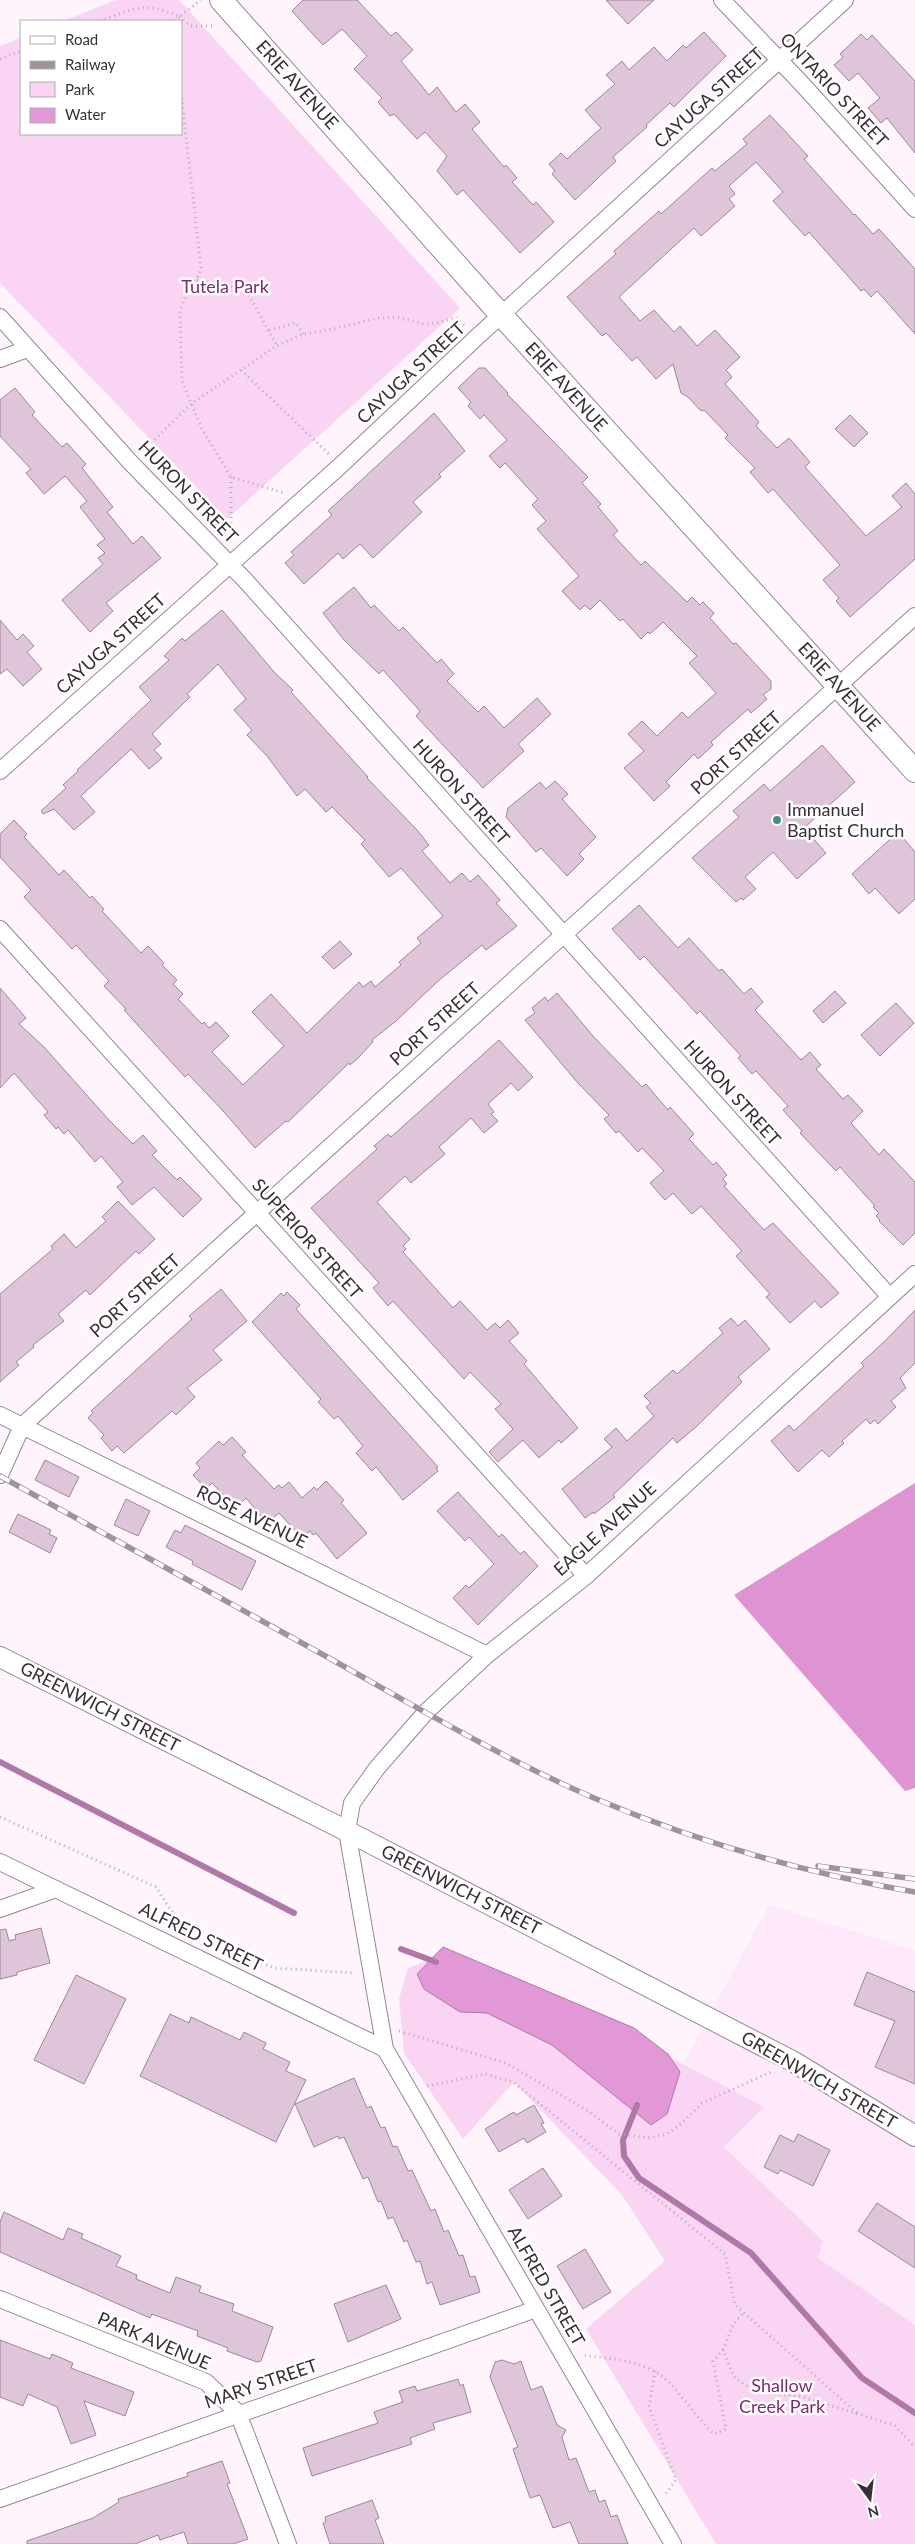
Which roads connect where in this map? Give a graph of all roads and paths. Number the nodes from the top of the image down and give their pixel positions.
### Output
1 (201, 0) edge
2 (221, 0) edge
3 (722, 0) edge
4 (846, 0) edge
5 (178, 17) junction
6 (103, 20) edge
7 (176, 20) edge
8 (239, 20) junction
9 (20, 51) edge
10 (0, 59) edge
11 (780, 60) junction
12 (182, 102) edge
13 (915, 209) edge
14 (197, 280) junction
15 (501, 315) junction
16 (0, 317) edge
17 (269, 330) junction
18 (303, 334) junction
19 (477, 337) junction
20 (277, 346) junction
21 (27, 349) junction
22 (0, 359) edge
23 (241, 370) junction
24 (191, 404) junction
25 (131, 463) junction
26 (342, 465) junction
27 (231, 477) junction
28 (304, 498) junction
29 (249, 546) junction
30 (230, 564) junction
31 (915, 616) edge
32 (839, 686) junction
33 (0, 771) edge
34 (915, 771) edge
35 (0, 928) edge
36 (563, 936) junction
37 (256, 1212) junction
38 (915, 1274) edge
39 (890, 1297) junction
40 (0, 1415) edge
41 (22, 1426) junction
42 (0, 1475) edge
43 (586, 1576) junction
44 (487, 1655) junction
45 (0, 1657) edge
46 (0, 1817) edge
47 (347, 1831) junction
48 (0, 1862) edge
49 (56, 1889) junction
50 (0, 1909) edge
51 (185, 1932) dead end
52 (211, 1943) dead end
53 (373, 1974) junction
54 (382, 2026) junction
55 (385, 2049) junction
56 (794, 2062) junction
57 (408, 2090) junction
58 (915, 2136) edge
59 (0, 2299) edge
60 (536, 2309) junction
61 (743, 2313) junction
62 (723, 2350) junction
63 (561, 2351) junction
64 (655, 2371) junction
65 (238, 2413) junction
66 (857, 2413) junction
67 (915, 2447) edge
68 (0, 2499) edge
69 (652, 2508) junction
70 (288, 2544) edge
71 (673, 2544) edge

1 - 5 path
2 - 8 main road, ERIE AVENUE
3 - 11 street, ONTARIO STREET
4 - 11 street, CAYUGA STREET
5 - 6 path
5 - 7 path
5 - 8 path
8 - 15 main road, ERIE AVENUE
9 - 10 path
11 - 13 street, ONTARIO STREET
11 - 15 street, CAYUGA STREET
12 - 14 path
14 - 17 path
14 - 24 path
15 - 19 street, CAYUGA STREET
15 - 32 main road, ERIE AVENUE
16 - 21 street, HURON STREET
17 - 18 path
17 - 20 path
18 - 19 path
18 - 20 path
19 - 26 street, CAYUGA STREET
20 - 23 path
21 - 22 street
21 - 25 street, HURON STREET
23 - 24 path
23 - 26 path
24 - 25 path
24 - 27 path
25 - 30 street, HURON STREET
26 - 28 street, CAYUGA STREET
27 - 28 path
27 - 29 path
28 - 29 street, CAYUGA STREET
29 - 30 street, CAYUGA STREET
30 - 33 street, CAYUGA STREET
30 - 36 street, HURON STREET
31 - 32 street, PORT STREET
32 - 34 main road, ERIE AVENUE
32 - 36 street, PORT STREET
35 - 37 street, SUPERIOR STREET
36 - 37 street, PORT STREET
36 - 39 street, HURON STREET
37 - 41 street, PORT STREET
37 - 43 street, SUPERIOR STREET
38 - 39 street, EAGLE AVENUE
39 - 43 street, EAGLE AVENUE
40 - 41 street, ROSE AVENUE
41 - 42 street, PORT STREET
41 - 44 street, ROSE AVENUE
43 - 44 street, EAGLE AVENUE
44 - 47 street, EAGLE AVENUE
45 - 47 street, GREENWICH STREET
46 - 51 path
47 - 53 street, ALFRED STREET
47 - 56 street, GREENWICH STREET
48 - 49 street, ALFRED STREET
49 - 50 street
49 - 55 street, ALFRED STREET
52 - 53 path
53 - 54 street, ALFRED STREET
54 - 55 street, ALFRED STREET
54 - 56 path
55 - 57 street, ALFRED STREET
56 - 58 street, GREENWICH STREET
57 - 60 street, ALFRED STREET
57 - 61 path
59 - 65 street, PARK AVENUE
60 - 63 street, ALFRED STREET
60 - 65 street, MARY STREET
61 - 62 path
61 - 66 path
62 - 64 path
62 - 66 path
63 - 64 path
63 - 69 street, ALFRED STREET
64 - 69 path
65 - 68 street, MARY STREET
65 - 70 street, PARK AVENUE
66 - 67 path
69 - 71 street, ALFRED STREET

